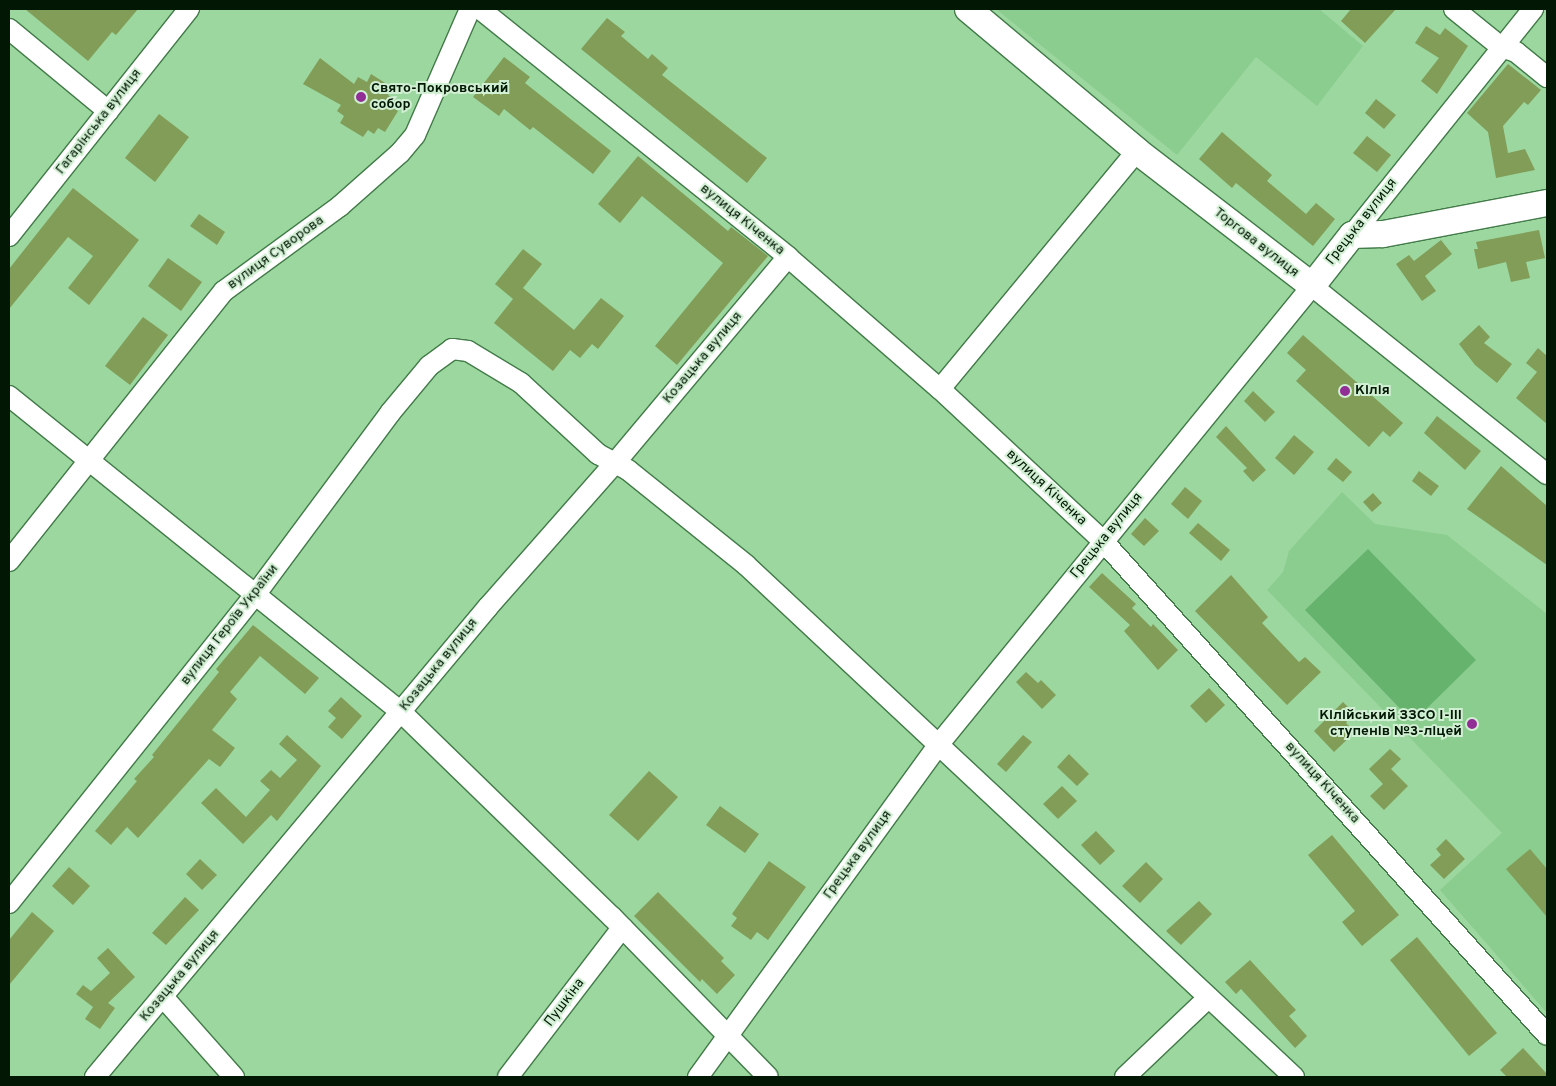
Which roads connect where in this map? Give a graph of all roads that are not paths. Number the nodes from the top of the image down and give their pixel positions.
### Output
1 (189, 9) edge
2 (470, 9) edge
3 (480, 9) edge
4 (968, 9) edge
5 (1454, 9) edge
6 (1532, 9) edge
7 (9, 29) edge
8 (1502, 48) junction
9 (1547, 77) edge
10 (108, 111) junction
11 (1137, 151) junction
12 (1547, 203) edge
13 (1352, 235) junction
14 (9, 236) edge
15 (788, 258) junction
16 (1312, 286) junction
17 (940, 389) junction
18 (9, 396) edge
19 (88, 460) junction
20 (615, 463) junction
21 (1547, 474) edge
22 (1103, 541) junction
23 (9, 561) edge
24 (255, 595) junction
25 (401, 712) junction
26 (938, 744) junction
27 (9, 903) edge
28 (622, 928) junction
29 (163, 997) junction
30 (1208, 998) junction
31 (1547, 1034) edge
32 (728, 1037) junction
33 (95, 1077) edge
34 (234, 1077) edge
35 (508, 1077) edge
36 (698, 1077) edge
37 (768, 1077) edge
38 (1125, 1077) edge
39 (1294, 1077) edge

1 - 10 street, Гагарінська вулиця
2 - 19 street, вулиця Суворова
3 - 15 street, вулиця Кіченка
4 - 11 main road, Торгова вулиця
5 - 8 street
6 - 8 street, Грецька вулиця
7 - 10 street
8 - 9 street
8 - 13 street, Грецька вулиця
10 - 14 street, Гагарінська вулиця
11 - 16 main road, Торгова вулиця
11 - 17 street
12 - 13 main road
13 - 16 main road, Грецька вулиця
15 - 17 street, вулиця Кіченка
15 - 20 street, Козацька вулиця
16 - 21 street, Торгова вулиця
16 - 22 street, Грецька вулиця
17 - 22 street, вулиця Кіченка
18 - 19 street
19 - 23 street, вулиця Суворова
19 - 24 street
20 - 24 street, вулиця Героїв України
20 - 25 street, Козацька вулиця
20 - 26 street
22 - 26 street, Грецька вулиця
22 - 31 street, вулиця Кіченка
24 - 25 street
24 - 27 street, вулиця Героїв України
25 - 28 street
25 - 29 street, Козацька вулиця
26 - 30 street
26 - 32 street, Грецька вулиця
28 - 32 street
28 - 35 street, Пушкіна
29 - 33 street, Козацька вулиця
29 - 34 street
30 - 38 street
30 - 39 street
32 - 36 street, Грецька вулиця
32 - 37 street

